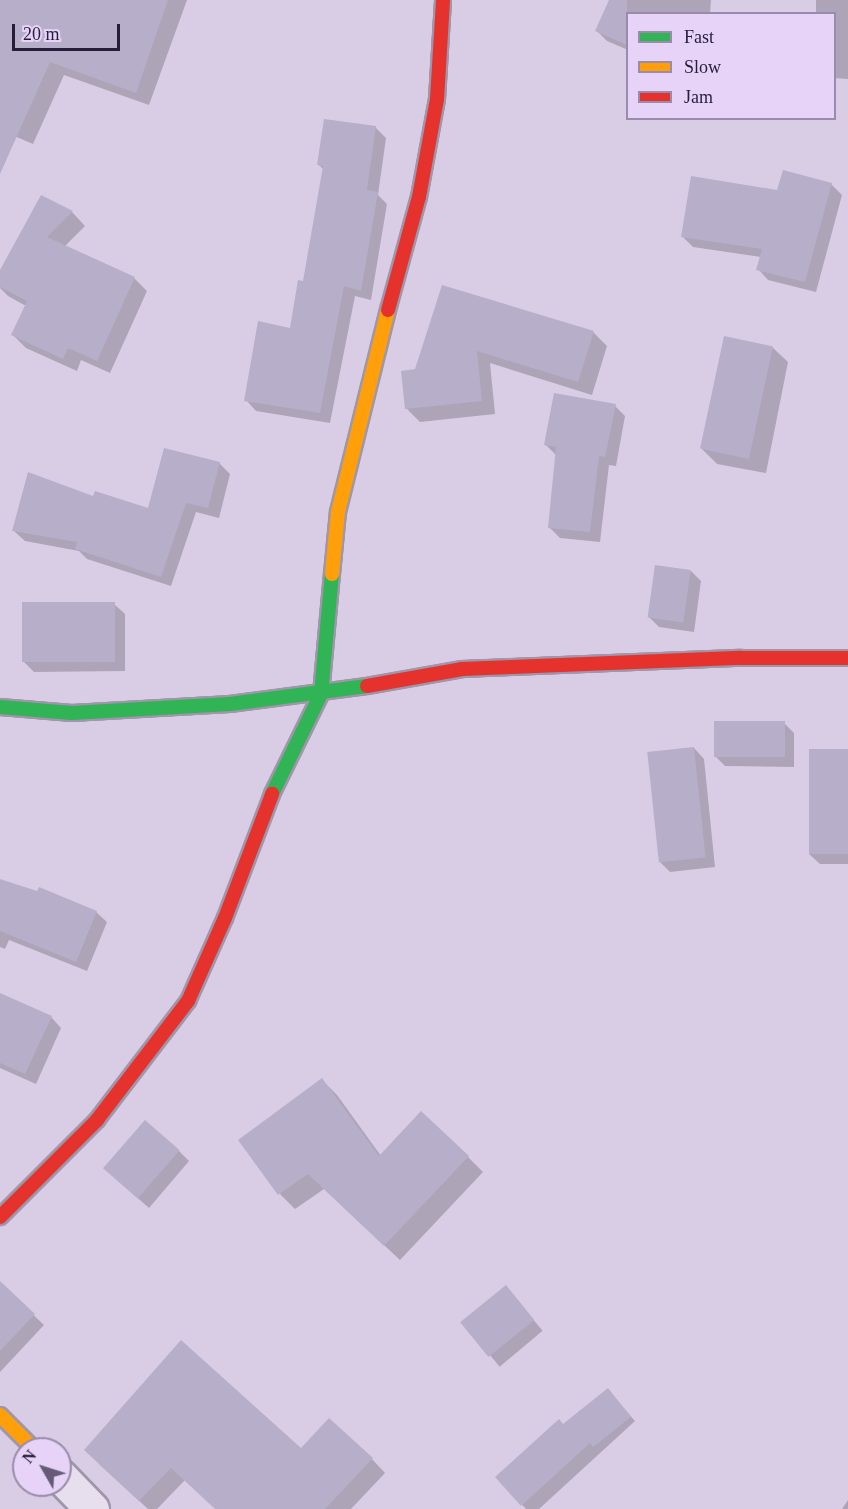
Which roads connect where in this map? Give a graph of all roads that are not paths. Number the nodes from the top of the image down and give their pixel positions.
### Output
1 (443, 0) edge
2 (848, 658) edge
3 (321, 694) junction
4 (0, 708) edge
5 (0, 1217) edge
6 (0, 1415) edge
7 (22, 1437) edge
8 (72, 1488) edge
9 (92, 1509) edge

1 - 3 street
2 - 3 street
3 - 4 street
3 - 5 street
6 - 7 street
8 - 9 street

